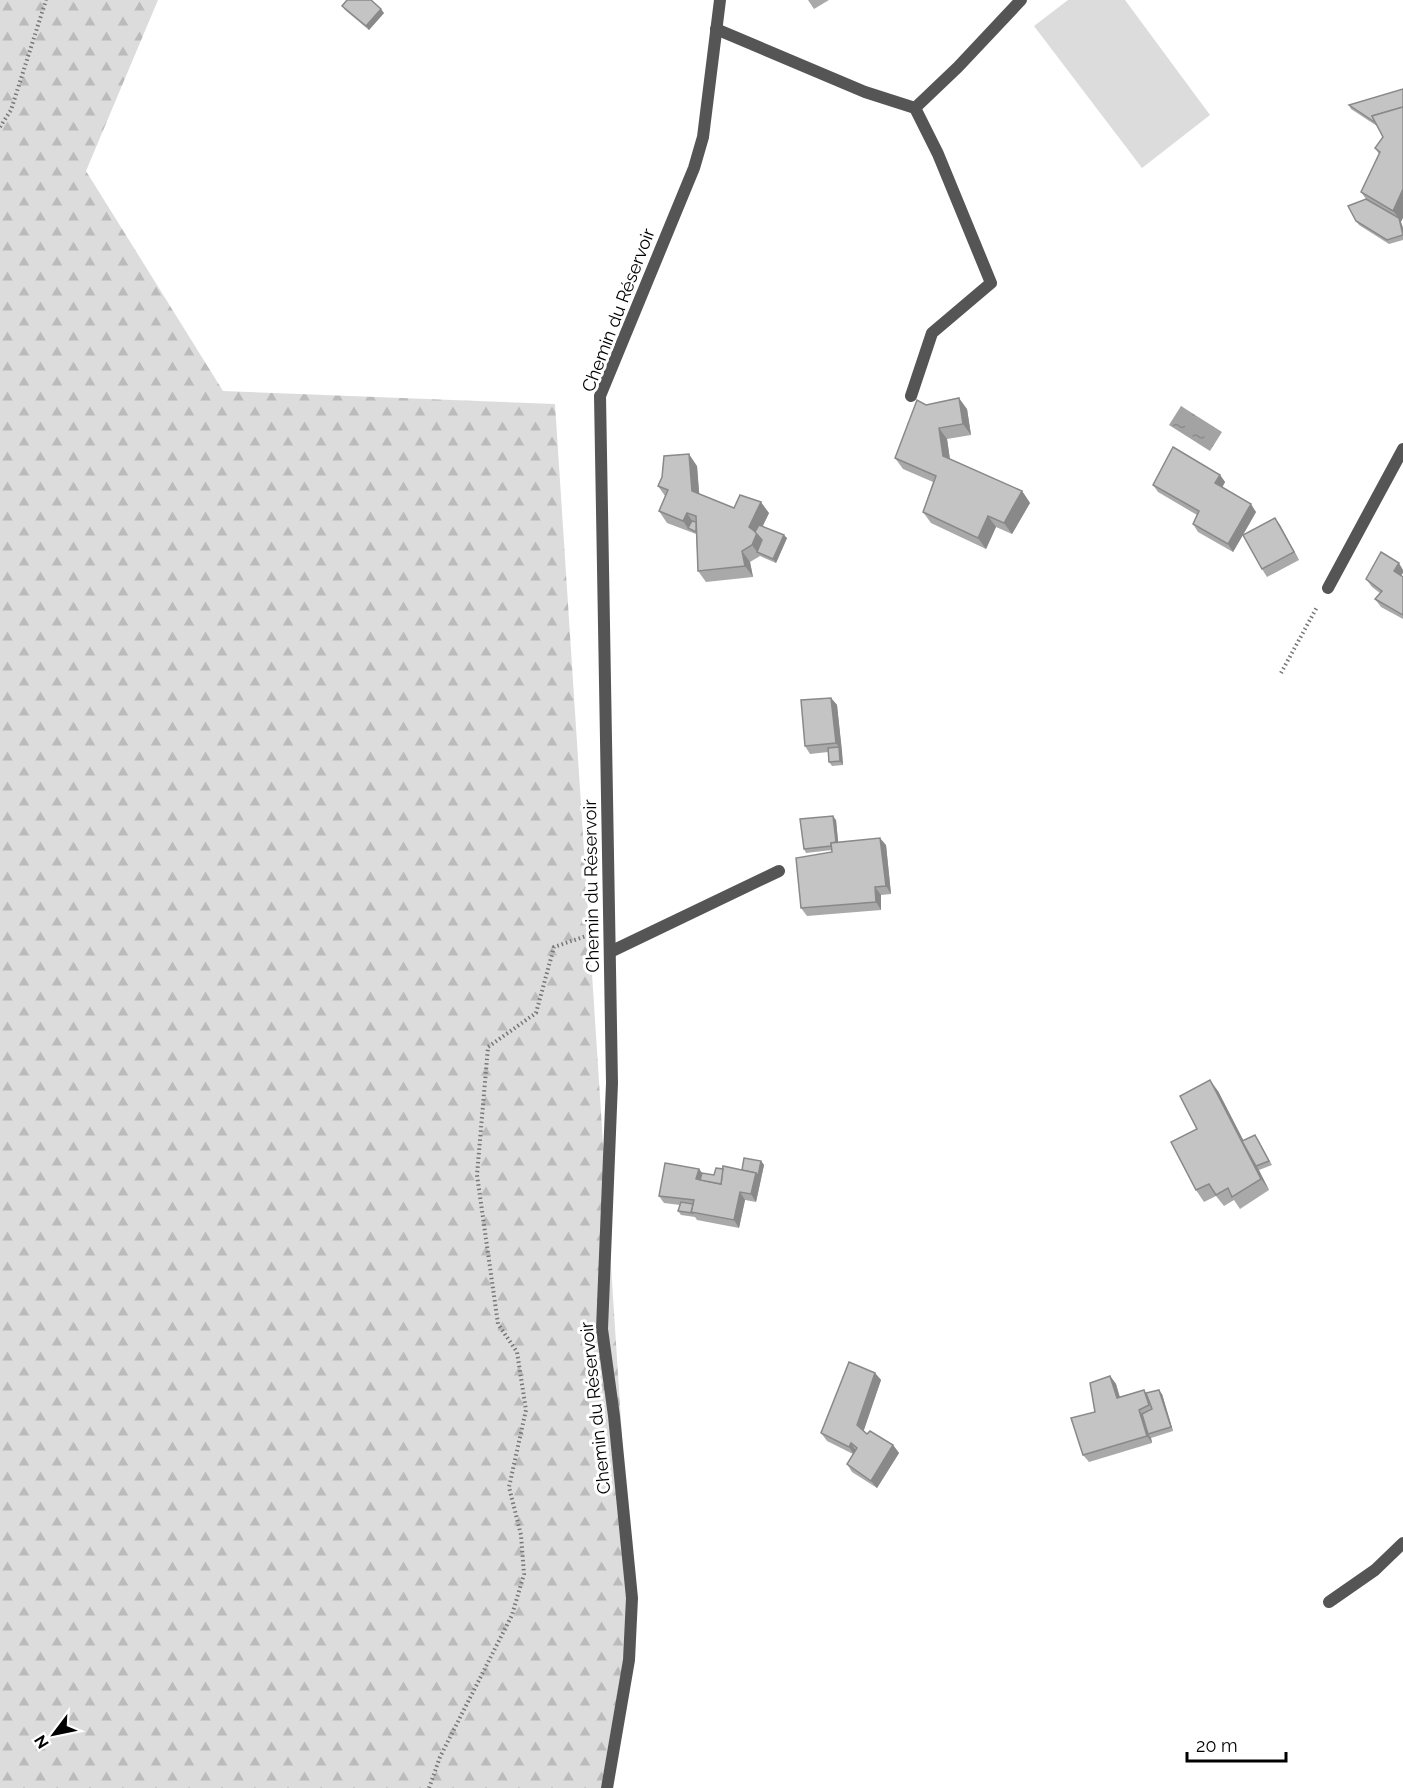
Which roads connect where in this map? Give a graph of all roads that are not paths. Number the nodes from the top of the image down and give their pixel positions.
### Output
1 (720, 0) edge
2 (1021, 0) edge
3 (716, 30) junction
4 (915, 108) junction
5 (911, 396) dead end
6 (1403, 449) edge
7 (1328, 588) road end
8 (779, 871) dead end
9 (610, 952) junction
10 (1403, 1543) edge
11 (1329, 1602) dead end
12 (608, 1788) edge

1 - 3 street, Chemin du Réservoir
2 - 4 street
3 - 4 street
3 - 9 street, Chemin du Réservoir
4 - 5 street
6 - 7 street
8 - 9 street
9 - 12 street, Chemin du Réservoir
10 - 11 street

